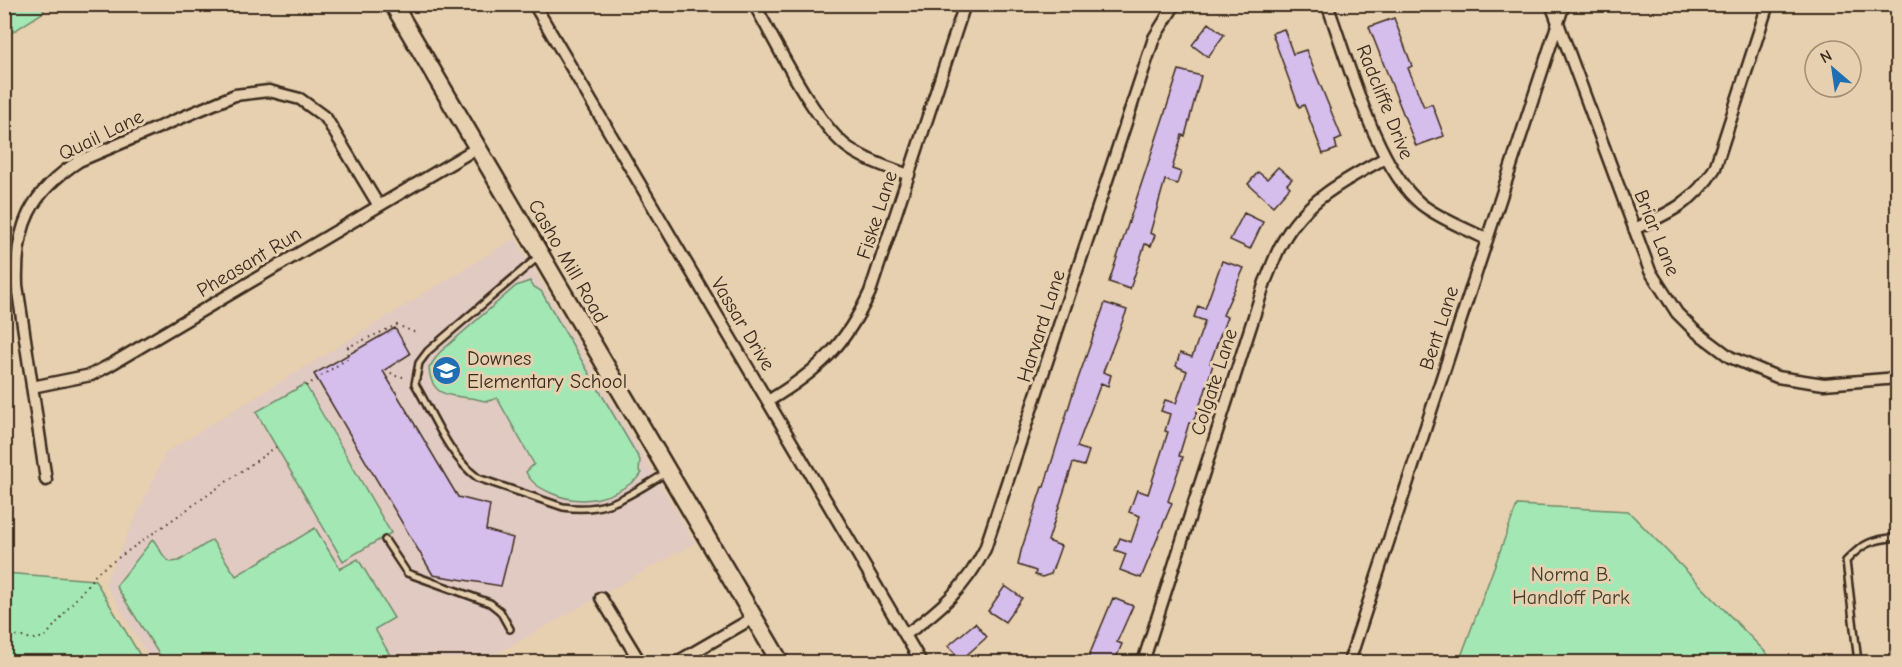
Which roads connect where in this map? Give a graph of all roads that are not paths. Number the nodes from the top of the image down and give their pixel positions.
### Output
1 (393, 4) edge
2 (534, 4) edge
3 (754, 4) edge
4 (965, 4) edge
5 (1175, 4) edge
6 (1327, 4) edge
7 (1551, 4) edge
8 (1564, 4) edge
9 (1768, 4) edge
10 (1558, 25) junction
11 (477, 148) junction
12 (1385, 158) junction
13 (909, 175) junction
14 (379, 206) junction
15 (1634, 229) junction
16 (1486, 240) junction
17 (540, 255) junction
18 (1898, 378) edge
19 (32, 387) junction
20 (768, 401) junction
21 (668, 472) junction
22 (46, 480) dead end
23 (1898, 537) edge
24 (385, 540) dead end
25 (602, 598) dead end
26 (753, 618) junction
27 (510, 628) dead end
28 (905, 635) junction
29 (640, 663) edge
30 (677, 663) edge
31 (780, 663) edge
32 (921, 663) edge
33 (1143, 663) edge
34 (1349, 663) edge
35 (1858, 663) edge

1 - 11 street, Casho Mill Road
2 - 20 street, Vassar Drive
3 - 13 street
4 - 13 street, Fiske Lane
5 - 28 street, Harvard Lane
6 - 12 street, Radcliffe Drive
7 - 10 street, Briar Lane
8 - 10 street, Bent Lane
9 - 15 street
10 - 15 street, Briar Lane
10 - 16 street, Bent Lane
11 - 14 street, Pheasant Run
11 - 17 street, Casho Mill Road
12 - 16 street, Radcliffe Drive
12 - 33 street, Colgate Lane
13 - 20 street, Fiske Lane
14 - 19 street, Pheasant Run
14 - 19 street, Quail Lane
15 - 18 street, Briar Lane
16 - 34 street, Bent Lane
17 - 21 street, Casho Mill Road
17 - 21 lane
19 - 22 street, Quail Lane
20 - 28 street, Vassar Drive
21 - 26 street, Casho Mill Road
23 - 35 lane
24 - 27 lane
25 - 29 street
26 - 30 street
26 - 31 street, Casho Mill Road
28 - 32 street, Vassar Drive

